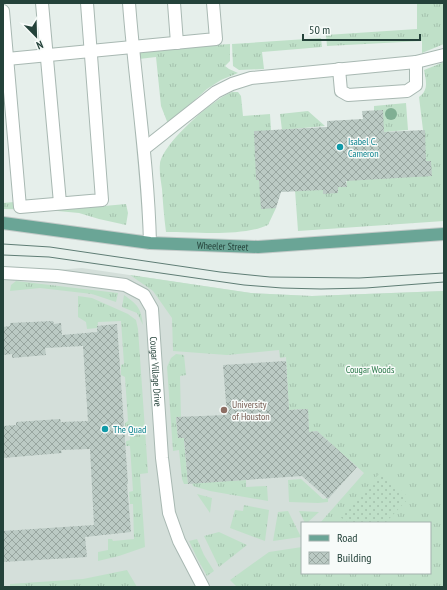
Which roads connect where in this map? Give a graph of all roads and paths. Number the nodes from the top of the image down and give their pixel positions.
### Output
1 (42, 3) edge
2 (86, 3) edge
3 (129, 3) edge
4 (174, 3) edge
5 (213, 3) edge
6 (3, 11) edge
7 (177, 43) junction
8 (132, 47) junction
9 (90, 51) junction
10 (444, 55) edge
11 (47, 56) junction
12 (7, 60) junction
13 (416, 62) junction
14 (340, 69) junction
15 (144, 148) junction
16 (60, 203) junction
17 (3, 223) edge
18 (444, 234) edge
19 (150, 243) junction
20 (3, 273) edge
21 (203, 587) edge

1 - 11 lane
2 - 9 lane
3 - 8 lane
4 - 7 lane
5 - 7 lane
6 - 12 lane
7 - 8 lane
8 - 9 lane
8 - 15 lane
9 - 11 lane
9 - 16 lane
10 - 13 lane
11 - 12 lane
11 - 16 lane
12 - 16 lane
13 - 14 lane
13 - 14 lane
14 - 15 lane
15 - 19 lane
17 - 19 main road, Wheeler Street
18 - 19 main road, Wheeler Street
20 - 21 lane, Cougar Village Drive

